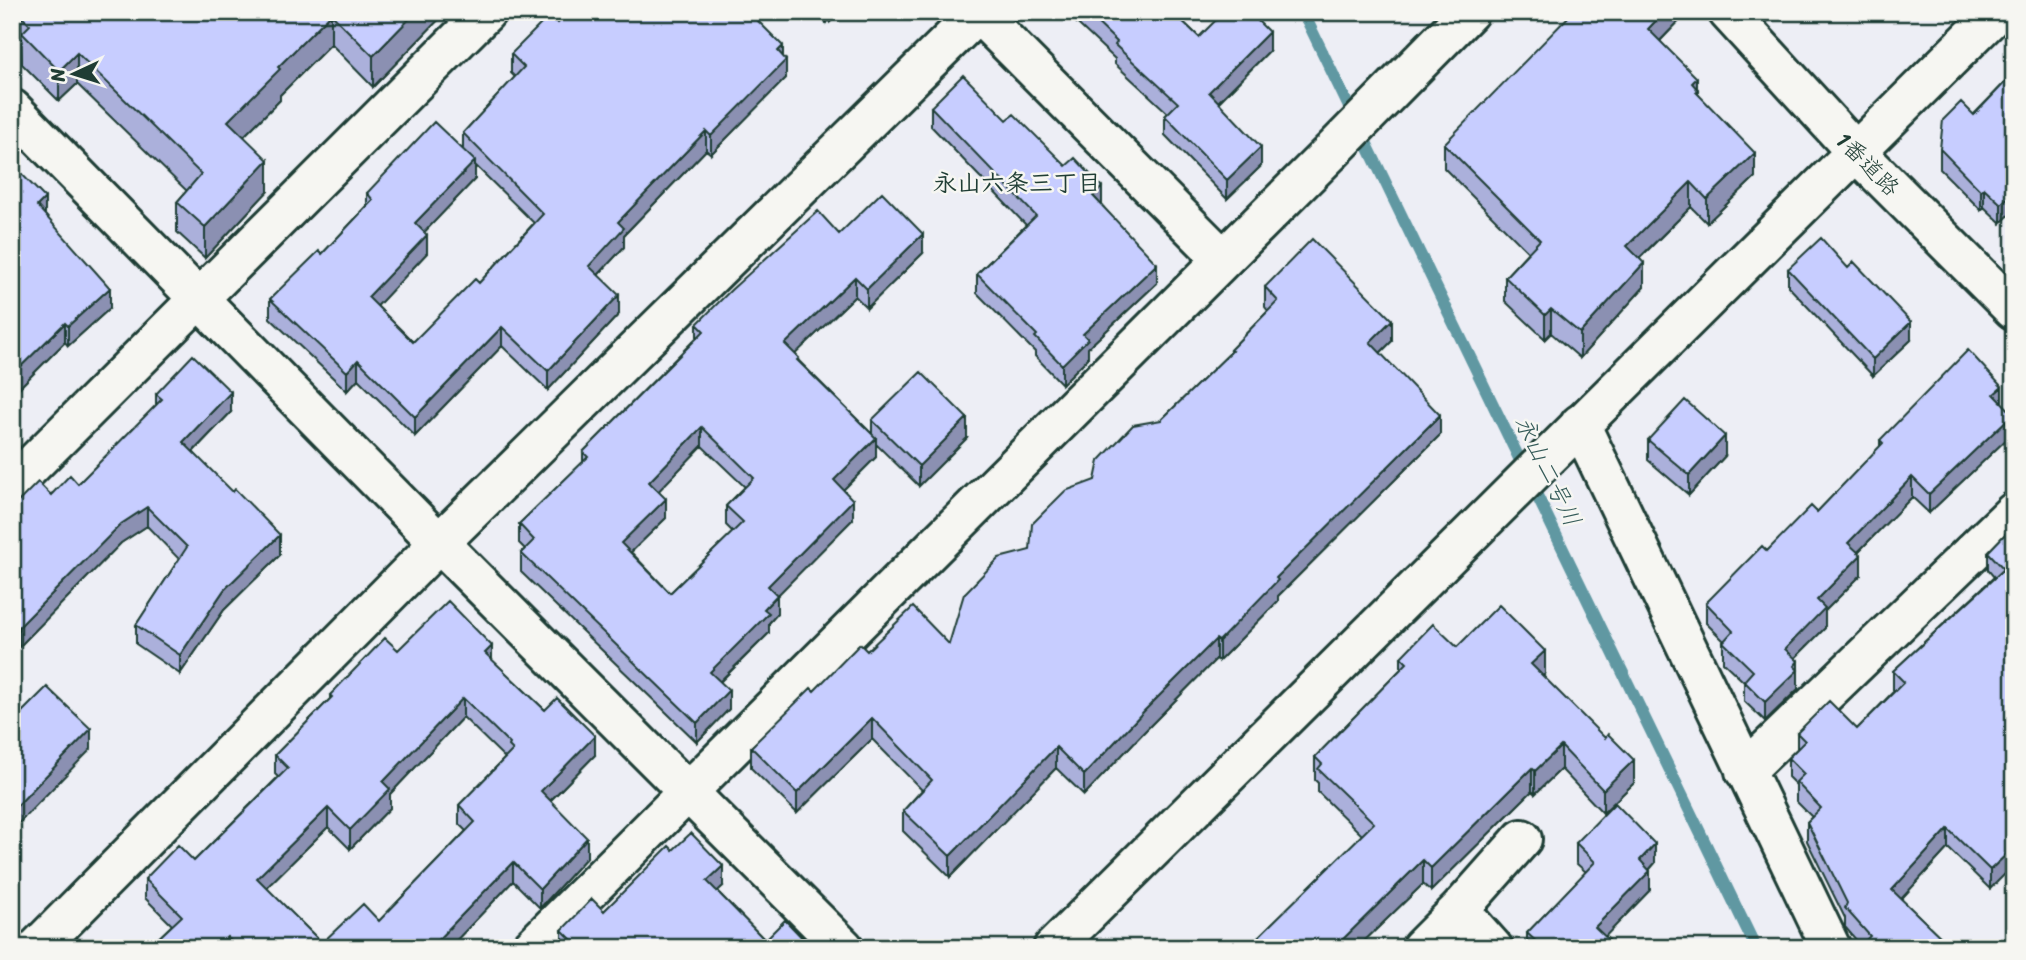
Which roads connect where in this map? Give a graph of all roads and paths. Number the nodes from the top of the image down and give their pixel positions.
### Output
1 (486, 12) edge
2 (1469, 12) edge
3 (1728, 12) edge
4 (1997, 12) edge
5 (978, 13) edge
6 (12, 109) edge
7 (1856, 152) junction
8 (1223, 259) junction
9 (197, 299) junction
10 (2014, 310) edge
11 (1570, 435) junction
12 (12, 485) edge
13 (2014, 512) edge
14 (439, 543) junction
15 (1745, 771) junction
16 (687, 792) junction
17 (1522, 839) dead end
18 (1459, 911) junction
19 (37, 948) edge
20 (531, 948) edge
21 (844, 948) edge
22 (1053, 948) edge
23 (1421, 948) edge
24 (1493, 948) edge
25 (1831, 948) edge

1 - 9 street
2 - 8 street
3 - 7 street, 1番道路
4 - 7 street
5 - 8 street
5 - 14 street
6 - 9 street
7 - 10 street, 1番道路
7 - 11 street
8 - 16 street
9 - 12 street
9 - 14 street
11 - 15 street
11 - 22 street
13 - 15 street
14 - 16 street
14 - 19 street
15 - 25 street
16 - 20 street
16 - 21 street
17 - 18 street
18 - 23 street
18 - 24 street

